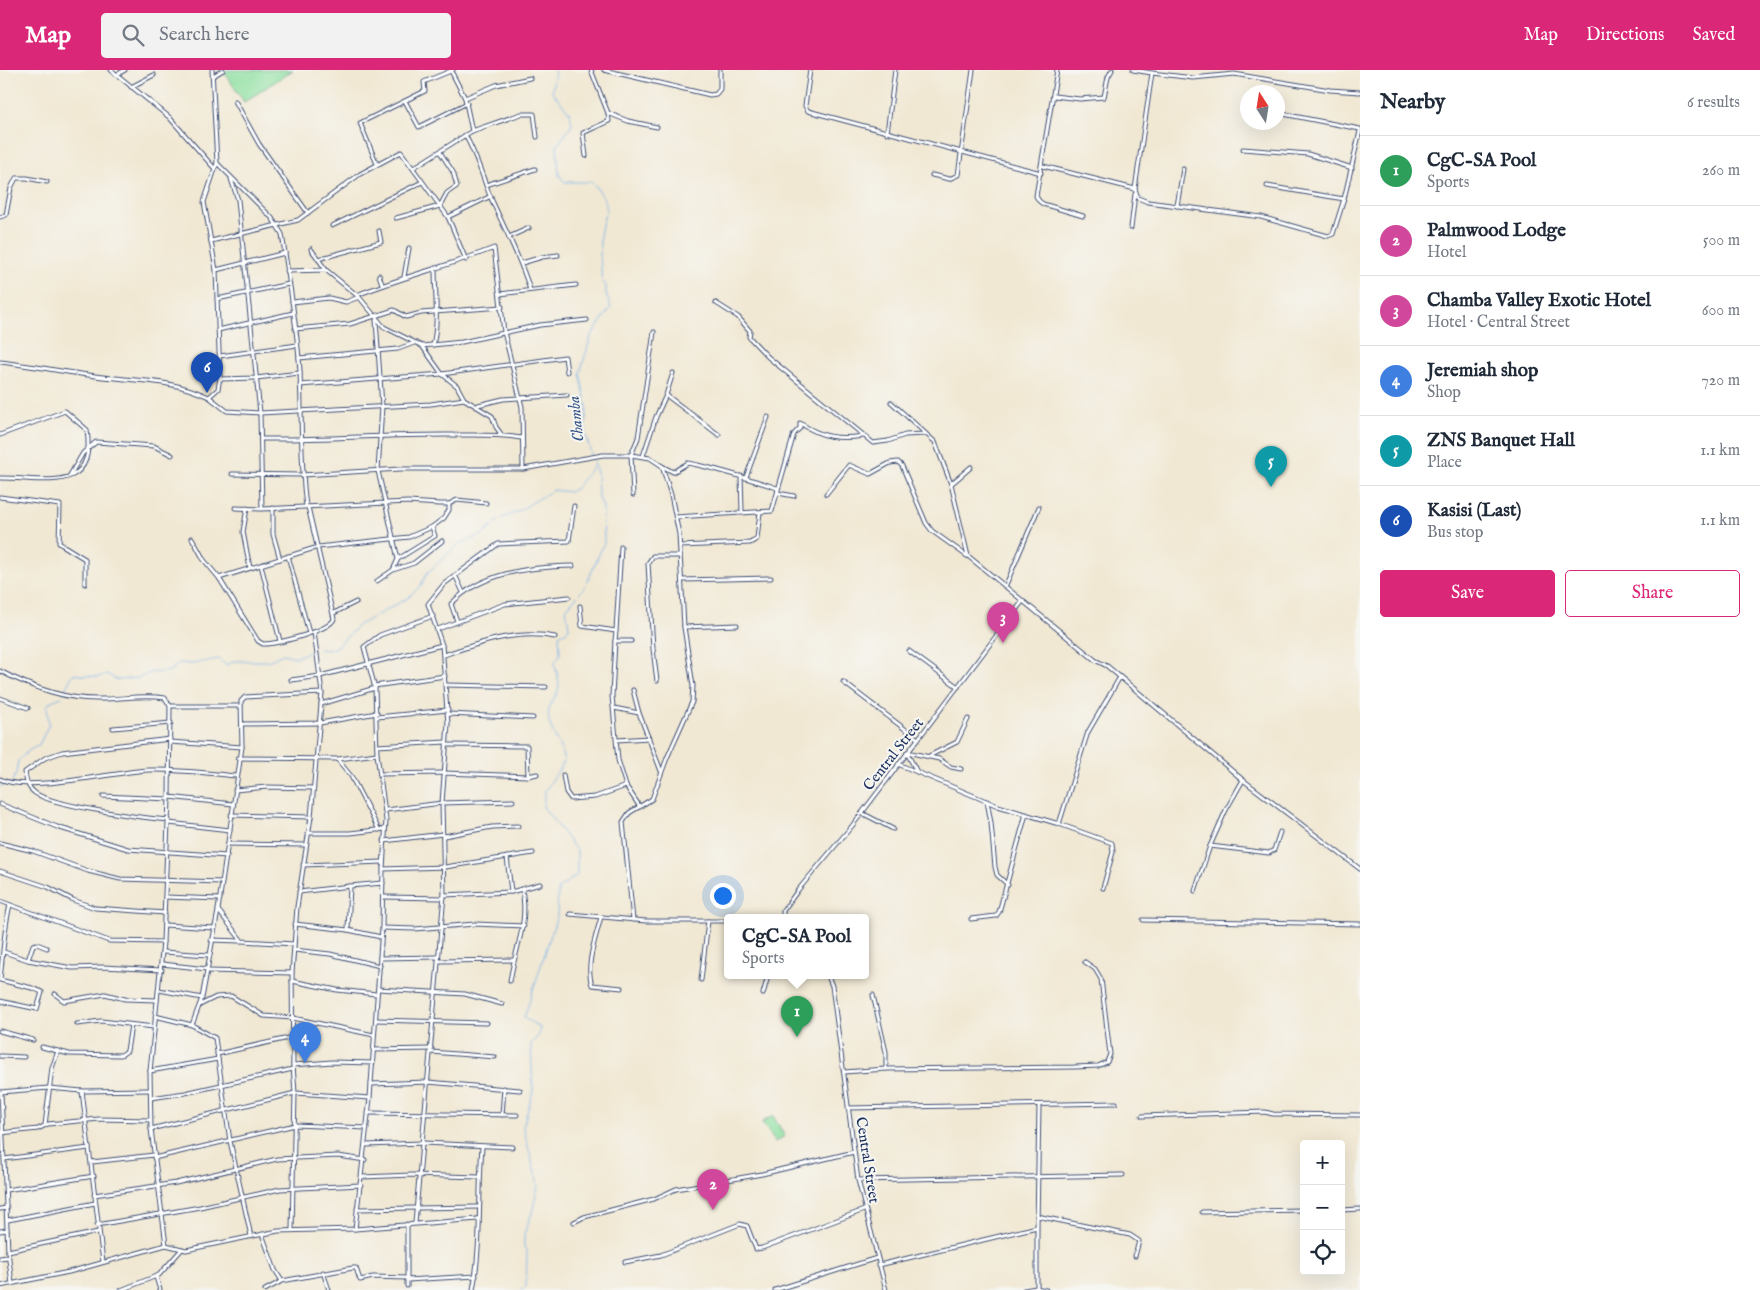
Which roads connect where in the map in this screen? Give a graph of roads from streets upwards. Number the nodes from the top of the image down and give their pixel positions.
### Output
1 (111, 70) edge
2 (124, 70) edge
3 (212, 70) edge
4 (223, 70) edge
5 (452, 70) edge
6 (591, 70) edge
7 (604, 70) edge
8 (609, 70) edge
9 (720, 70) edge
10 (810, 70) edge
11 (895, 70) edge
12 (973, 70) edge
13 (1057, 70) edge
14 (1112, 70) edge
15 (1133, 70) edge
16 (1139, 70) edge
17 (1174, 70) edge
18 (1234, 72) edge
19 (1152, 73) junction
20 (116, 75) junction
21 (154, 75) dead end
22 (212, 76) junction
23 (1173, 76) junction
24 (530, 78) dead end
25 (131, 87) junction
26 (1360, 92) edge
27 (1053, 96) junction
28 (465, 98) junction
29 (235, 101) dead end
30 (405, 101) junction
31 (467, 103) junction
32 (608, 113) junction
33 (1285, 114) edge
34 (657, 126) dead end
35 (1360, 130) edge
36 (472, 131) junction
37 (887, 133) junction
38 (465, 135) junction
39 (538, 137) dead end
40 (1242, 149) dead end
41 (962, 151) junction
42 (440, 152) junction
43 (586, 156) dead end
44 (217, 163) junction
45 (377, 164) junction
46 (1043, 166) junction
47 (215, 168) junction
48 (413, 168) junction
49 (1352, 168) junction
50 (535, 169) dead end
51 (1183, 169) dead end
52 (1041, 173) junction
53 (932, 175) dead end
54 (231, 179) junction
55 (47, 182) dead end
56 (422, 182) junction
57 (486, 185) junction
58 (1267, 186) dead end
59 (1135, 191) junction
60 (490, 196) junction
61 (1344, 199) junction
62 (440, 206) junction
63 (1177, 206) junction
64 (308, 213) junction
65 (1083, 216) dead end
66 (0, 217) edge
67 (448, 217) junction
68 (396, 218) dead end
69 (279, 226) junction
70 (332, 226) dead end
71 (529, 228) dead end
72 (1131, 228) dead end
73 (379, 231) dead end
74 (240, 233) junction
75 (509, 237) junction
76 (211, 241) junction
77 (409, 248) dead end
78 (311, 249) dead end
79 (285, 253) junction
80 (558, 255) dead end
81 (318, 259) junction
82 (466, 260) junction
83 (522, 263) junction
84 (243, 264) junction
85 (435, 268) junction
86 (216, 270) junction
87 (326, 270) junction
88 (286, 271) junction
89 (379, 275) dead end
90 (404, 277) junction
91 (289, 284) junction
92 (382, 284) junction
93 (576, 285) dead end
94 (530, 290) junction
95 (246, 294) junction
96 (500, 294) junction
97 (358, 296) junction
98 (216, 299) junction
99 (292, 302) junction
100 (716, 303) dead end
101 (502, 307) junction
102 (435, 312) junction
103 (293, 313) junction
104 (373, 315) junction
105 (376, 320) junction
106 (587, 320) dead end
107 (250, 322) junction
108 (295, 329) junction
109 (218, 330) junction
110 (504, 332) junction
111 (654, 332) dead end
112 (414, 343) junction
113 (297, 345) junction
114 (433, 345) junction
115 (422, 346) junction
116 (253, 351) junction
117 (379, 351) junction
118 (220, 356) junction
119 (299, 358) junction
120 (0, 362) edge
121 (512, 364) junction
122 (567, 372) dead end
123 (300, 373) junction
124 (673, 373) dead end
125 (442, 374) junction
126 (256, 378) junction
127 (220, 379) junction
128 (379, 379) junction
129 (300, 385) junction
130 (567, 395) dead end
131 (666, 395) junction
132 (209, 397) junction
133 (520, 398) junction
134 (464, 399) junction
135 (891, 402) dead end
136 (477, 405) junction
137 (382, 406) junction
138 (302, 411) junction
139 (260, 413) junction
140 (768, 417) dead end
141 (502, 434) junction
142 (926, 434) junction
143 (0, 435) edge
144 (380, 435) junction
145 (719, 435) dead end
146 (863, 436) junction
147 (521, 438) junction
148 (261, 439) junction
149 (303, 440) junction
150 (89, 447) junction
151 (631, 454) junction
152 (172, 455) dead end
153 (643, 456) junction
154 (662, 466) junction
155 (971, 467) dead end
156 (523, 469) junction
157 (378, 471) junction
158 (232, 474) dead end
159 (260, 475) junction
160 (302, 475) junction
161 (70, 476) junction
162 (744, 476) junction
163 (0, 478) edge
164 (951, 484) junction
165 (777, 488) junction
166 (633, 494) dead end
167 (826, 494) dead end
168 (794, 496) dead end
169 (0, 497) edge
170 (486, 503) dead end
171 (384, 504) junction
172 (449, 504) junction
173 (307, 506) junction
174 (574, 506) dead end
175 (1039, 507) dead end
176 (235, 508) dead end
177 (247, 508) junction
178 (262, 508) junction
179 (273, 508) junction
180 (742, 511) junction
181 (760, 512) junction
182 (676, 516) junction
183 (432, 527) junction
184 (192, 538) dead end
185 (394, 539) junction
186 (442, 540) dead end
187 (680, 546) junction
188 (318, 547) junction
189 (621, 547) dead end
190 (288, 556) junction
191 (680, 556) junction
192 (968, 556) junction
193 (280, 559) junction
194 (398, 559) junction
195 (261, 565) junction
196 (573, 566) dead end
197 (250, 568) junction
198 (393, 570) junction
199 (455, 575) junction
200 (219, 578) junction
201 (771, 578) dead end
202 (682, 580) junction
203 (377, 581) dead end
204 (86, 584) dead end
205 (1004, 587) junction
206 (463, 592) junction
207 (569, 597) dead end
208 (356, 602) dead end
209 (1022, 602) junction
210 (580, 606) dead end
211 (334, 613) junction
212 (433, 616) junction
213 (457, 621) junction
214 (737, 625) dead end
215 (684, 627) junction
216 (438, 629) junction
217 (616, 631) junction
218 (314, 632) junction
219 (309, 633) junction
220 (555, 637) dead end
221 (280, 641) junction
222 (631, 641) dead end
223 (615, 642) junction
224 (442, 645) junction
225 (909, 651) dead end
226 (444, 656) junction
227 (370, 662) junction
228 (1110, 662) dead end
229 (1107, 666) junction
230 (0, 671) edge
231 (320, 676) junction
232 (445, 676) junction
233 (1120, 677) junction
234 (291, 680) dead end
235 (657, 681) dead end
236 (843, 682) dead end
237 (446, 685) junction
238 (374, 687) junction
239 (546, 687) dead end
240 (958, 688) junction
241 (633, 690) dead end
242 (322, 693) junction
243 (0, 698) edge
244 (321, 704) junction
245 (170, 706) junction
246 (241, 706) junction
247 (28, 708) dead end
248 (614, 708) junction
249 (377, 712) junction
250 (448, 712) junction
251 (639, 713) junction
252 (377, 717) junction
253 (532, 718) dead end
254 (968, 719) dead end
255 (170, 723) junction
256 (320, 723) junction
257 (242, 724) junction
258 (113, 728) dead end
259 (649, 738) junction
260 (918, 739) junction
261 (617, 740) junction
262 (170, 741) junction
263 (446, 744) junction
264 (242, 746) junction
265 (377, 746) junction
266 (907, 752) junction
267 (377, 754) junction
268 (929, 756) junction
269 (238, 758) junction
270 (315, 759) junction
271 (337, 759) junction
272 (898, 764) junction
273 (962, 769) dead end
274 (169, 770) junction
275 (661, 772) junction
276 (916, 772) junction
277 (443, 773) junction
278 (380, 774) junction
279 (537, 774) dead end
280 (563, 775) dead end
281 (236, 776) junction
282 (528, 776) junction
283 (0, 779) edge
284 (1243, 780) junction
285 (26, 783) junction
286 (626, 786) junction
287 (314, 788) junction
288 (235, 790) junction
289 (103, 796) dead end
290 (169, 798) junction
291 (513, 801) dead end
292 (987, 802) junction
293 (442, 803) junction
294 (0, 804) edge
295 (232, 804) junction
296 (640, 807) junction
297 (386, 810) junction
298 (862, 813) junction
299 (1026, 814) junction
300 (231, 815) junction
301 (311, 817) junction
302 (169, 822) junction
303 (1060, 824) junction
304 (518, 826) dead end
305 (386, 829) junction
306 (893, 829) dead end
307 (230, 830) junction
308 (379, 830) junction
309 (1280, 832) dead end
310 (308, 833) junction
311 (443, 835) junction
312 (384, 841) junction
313 (0, 843) edge
314 (229, 844) junction
315 (306, 845) junction
316 (1210, 846) junction
317 (166, 853) junction
318 (533, 853) dead end
319 (228, 856) junction
320 (507, 857) junction
321 (383, 862) junction
322 (303, 865) junction
323 (445, 866) junction
324 (383, 869) junction
325 (1360, 869) edge
326 (0, 871) edge
327 (166, 881) junction
328 (222, 882) junction
329 (383, 882) junction
330 (540, 884) dead end
331 (1008, 884) junction
332 (350, 886) junction
333 (1103, 888) dead end
334 (522, 890) junction
335 (299, 892) junction
336 (511, 892) junction
337 (1194, 892) dead end
338 (383, 897) junction
339 (444, 897) junction
340 (165, 898) junction
341 (220, 900) junction
342 (0, 901) edge
343 (10, 905) junction
344 (218, 910) junction
345 (165, 913) junction
346 (570, 914) dead end
347 (783, 914) edge
348 (601, 917) junction
349 (971, 919) dead end
350 (633, 920) junction
351 (1142, 920) dead end
352 (708, 921) junction
353 (724, 921) edge
354 (164, 924) junction
355 (295, 924) junction
356 (1360, 924) edge
357 (524, 926) junction
358 (214, 928) junction
359 (382, 928) junction
360 (441, 928) junction
361 (0, 930) edge
362 (348, 930) junction
363 (5, 932) junction
364 (382, 937) junction
365 (211, 940) junction
366 (242, 941) junction
367 (163, 942) junction
368 (294, 944) junction
369 (47, 948) dead end
370 (294, 950) junction
371 (4, 952) junction
372 (163, 952) junction
373 (209, 955) junction
374 (380, 958) junction
375 (438, 959) junction
376 (28, 960) junction
377 (514, 960) junction
378 (1085, 962) dead end
379 (1, 963) edge
380 (162, 964) junction
381 (380, 966) junction
382 (162, 970) junction
383 (207, 970) junction
384 (292, 973) junction
385 (767, 979) edge
386 (829, 979) edge
387 (0, 980) edge
388 (701, 980) dead end
389 (510, 981) dead end
390 (292, 982) junction
391 (622, 988) dead end
392 (378, 989) junction
393 (160, 990) junction
394 (436, 991) junction
395 (55, 994) dead end
396 (378, 994) junction
397 (763, 994) dead end
398 (873, 995) dead end
399 (202, 998) junction
400 (157, 1000) junction
401 (0, 1001) edge
402 (502, 1004) dead end
403 (200, 1005) junction
404 (155, 1016) junction
405 (292, 1018) junction
406 (376, 1020) junction
407 (434, 1020) junction
408 (487, 1023) dead end
409 (77, 1024) dead end
410 (131, 1025) junction
411 (192, 1025) junction
412 (154, 1027) junction
413 (0, 1031) edge
414 (374, 1035) junction
415 (293, 1037) junction
416 (33, 1040) dead end
417 (42, 1047) dead end
418 (373, 1050) junction
419 (58, 1051) junction
420 (432, 1051) junction
421 (217, 1054) junction
422 (0, 1056) edge
423 (495, 1056) dead end
424 (24, 1057) dead end
425 (218, 1059) junction
426 (372, 1063) junction
427 (293, 1067) junction
428 (886, 1069) junction
429 (150, 1072) junction
430 (844, 1072) junction
431 (428, 1082) junction
432 (371, 1084) junction
433 (222, 1085) junction
434 (49, 1088) junction
435 (504, 1088) junction
436 (150, 1090) junction
437 (520, 1090) dead end
438 (82, 1091) junction
439 (1, 1093) edge
440 (296, 1093) junction
441 (151, 1098) junction
442 (370, 1098) junction
443 (1116, 1103) dead end
444 (1039, 1105) junction
445 (848, 1108) junction
446 (226, 1112) junction
447 (368, 1113) junction
448 (424, 1114) junction
449 (502, 1115) junction
450 (517, 1115) dead end
451 (1360, 1115) edge
452 (1142, 1116) dead end
453 (1, 1120) edge
454 (150, 1120) junction
455 (85, 1121) junction
456 (45, 1125) junction
457 (295, 1125) junction
458 (367, 1128) junction
459 (151, 1129) junction
460 (1, 1133) edge
461 (230, 1141) junction
462 (423, 1143) junction
463 (366, 1145) junction
464 (482, 1147) junction
465 (512, 1147) dead end
466 (89, 1148) junction
467 (854, 1152) junction
468 (154, 1156) junction
469 (3, 1157) edge
470 (293, 1158) junction
471 (365, 1160) junction
472 (92, 1162) junction
473 (237, 1169) junction
474 (420, 1175) junction
475 (1123, 1175) dead end
476 (94, 1176) junction
477 (362, 1177) junction
478 (480, 1177) junction
479 (1038, 1178) junction
480 (6, 1179) junction
481 (0, 1180) edge
482 (858, 1180) junction
483 (361, 1185) junction
484 (158, 1186) junction
485 (294, 1189) junction
486 (6, 1190) junction
487 (94, 1196) junction
488 (243, 1197) junction
489 (95, 1204) junction
490 (417, 1207) junction
491 (478, 1207) junction
492 (7, 1208) junction
493 (0, 1209) edge
494 (357, 1209) junction
495 (864, 1210) junction
496 (1300, 1210) edge
497 (1345, 1210) edge
498 (1360, 1210) edge
499 (1202, 1212) dead end
500 (162, 1214) junction
501 (1037, 1216) junction
502 (478, 1219) junction
503 (8, 1220) junction
504 (574, 1222) dead end
505 (415, 1223) junction
506 (408, 1224) junction
507 (97, 1225) junction
508 (1037, 1227) junction
509 (7, 1230) junction
510 (292, 1230) junction
511 (356, 1230) junction
512 (0, 1231) edge
513 (98, 1232) junction
514 (262, 1234) junction
515 (251, 1236) junction
516 (166, 1245) junction
517 (182, 1249) junction
518 (8, 1251) junction
519 (8, 1256) junction
520 (1135, 1256) dead end
521 (0, 1258) edge
522 (877, 1258) junction
523 (103, 1262) junction
524 (625, 1262) dead end
525 (879, 1265) junction
526 (323, 1272) junction
527 (476, 1276) junction
528 (156, 1277) junction
529 (407, 1279) junction
530 (282, 1281) junction
531 (12, 1284) junction
532 (0, 1286) edge
533 (407, 1286) dead end
534 (789, 1288) edge
535 (1036, 1289) edge
536 (121, 1290) edge
537 (160, 1290) edge
538 (265, 1290) edge
539 (330, 1290) edge
540 (473, 1290) edge
541 (775, 1290) edge
542 (886, 1290) edge
543 (1024, 1290) edge
544 (1046, 1290) edge

1 - 20 street
2 - 20 street
3 - 22 street
4 - 22 street
5 - 28 street
5 - 30 street
6 - 32 street
7 - 8 street
8 - 9 street
10 - 37 street
11 - 37 street
12 - 41 street
13 - 27 street
14 - 27 street
15 - 16 street
16 - 19 street
17 - 23 street
18 - 23 street
18 - 26 street
19 - 23 street
19 - 59 street
20 - 25 street
21 - 25 street
22 - 44 street
24 - 28 street
25 - 47 street
27 - 46 street
28 - 31 street
29 - 64 street
30 - 31 street
30 - 45 street
31 - 36 street
32 - 34 street
32 - 43 street
33 - 35 street
35 - 49 street
36 - 38 street
36 - 39 street
37 - 41 street
38 - 42 street
38 - 57 street
40 - 49 street
41 - 52 street
41 - 53 street
42 - 48 street
42 - 62 street
44 - 47 street
44 - 54 street
45 - 48 street
45 - 64 street
46 - 52 street
46 - 59 street
47 - 76 street
48 - 56 street
49 - 61 street
50 - 57 street
51 - 63 street
52 - 65 street
54 - 69 street
54 - 74 street
55 - 66 street
56 - 62 street
56 - 70 street
57 - 60 street
58 - 61 street
59 - 63 street
59 - 72 street
60 - 67 street
60 - 75 street
61 - 63 street
62 - 67 street
62 - 68 street
64 - 69 street
67 - 82 street
69 - 74 street
69 - 79 street
71 - 75 street
73 - 81 street
74 - 76 street
74 - 84 street
75 - 83 street
76 - 86 street
77 - 90 street
78 - 81 street
79 - 84 street
79 - 88 street
80 - 83 street
81 - 87 street
82 - 85 street
82 - 96 street
83 - 94 street
84 - 86 street
84 - 95 street
85 - 90 street
85 - 102 street
86 - 98 street
87 - 88 street
87 - 97 street
88 - 91 street
89 - 92 street
90 - 92 street
91 - 95 street
91 - 99 street
92 - 97 street
93 - 94 street
94 - 96 street
95 - 98 street
95 - 107 street
96 - 101 street
97 - 99 street
97 - 104 street
98 - 109 street
99 - 103 street
100 - 146 street
101 - 102 street
101 - 110 street
102 - 104 street
102 - 114 street
103 - 107 street
103 - 108 street
104 - 105 street
104 - 108 street
105 - 112 street
105 - 117 street
106 - 110 street
107 - 109 street
107 - 116 street
108 - 113 street
109 - 118 street
110 - 114 street
110 - 121 street
111 - 151 street
112 - 115 street
112 - 117 street
113 - 116 street
113 - 119 street
114 - 115 street
115 - 125 street
116 - 118 street
116 - 126 street
117 - 119 street
117 - 128 street
118 - 127 street
119 - 123 street
120 - 132 street
121 - 122 street
121 - 125 street
121 - 133 street
123 - 126 street
123 - 129 street
124 - 131 street
125 - 128 street
125 - 134 street
126 - 127 street
126 - 139 street
127 - 132 street
128 - 129 street
128 - 137 street
129 - 138 street
130 - 133 street
131 - 145 street
131 - 153 street
132 - 139 street
133 - 136 street
133 - 147 street
134 - 136 street
134 - 137 street
135 - 142 street
136 - 141 street
137 - 138 street
137 - 144 street
138 - 139 street
138 - 149 street
139 - 148 street
140 - 162 street
141 - 144 street
141 - 147 street
142 - 146 street
142 - 164 street
143 - 150 street
144 - 149 street
144 - 157 street
146 - 165 street
147 - 156 street
148 - 149 street
148 - 159 street
149 - 160 street
150 - 152 street
150 - 161 street
150 - 161 street
151 - 153 street
151 - 156 street
151 - 166 street
153 - 154 street
154 - 162 street
154 - 182 street
155 - 164 street
156 - 157 street
157 - 160 street
157 - 171 street
158 - 159 street
159 - 160 street
159 - 178 street
160 - 173 street
161 - 163 street
162 - 165 street
162 - 180 street
164 - 192 street
165 - 168 street
165 - 181 street
167 - 192 street
169 - 204 street
170 - 172 street
171 - 172 street
171 - 173 street
171 - 185 street
172 - 183 street
173 - 179 street
173 - 188 street
174 - 199 street
175 - 205 street
176 - 177 street
177 - 178 street
177 - 197 street
178 - 179 street
179 - 193 street
180 - 181 street
180 - 182 street
181 - 187 street
182 - 187 street
183 - 185 street
183 - 194 street
184 - 200 street
185 - 188 street
185 - 194 street
186 - 198 street
187 - 191 street
188 - 190 street
188 - 211 street
189 - 217 street
190 - 193 street
190 - 219 street
191 - 202 street
191 - 235 street
192 - 205 street
193 - 195 street
194 - 198 street
195 - 197 street
195 - 221 street
196 - 206 street
197 - 200 street
198 - 203 street
199 - 206 street
199 - 212 street
200 - 221 street
201 - 202 street
202 - 215 street
205 - 209 street
206 - 213 street
207 - 213 street
208 - 211 street
209 - 229 street
209 - 240 street, Central Street
210 - 217 street
211 - 218 street
212 - 216 street
212 - 227 street
213 - 216 street
214 - 215 street
215 - 275 street
216 - 224 street
217 - 223 street
218 - 219 street
218 - 231 street
219 - 221 street
220 - 226 street
222 - 223 street
223 - 248 street
224 - 226 street
224 - 227 street
225 - 240 street
226 - 232 street
227 - 231 street
227 - 238 street
228 - 229 street
229 - 233 street
230 - 245 street
231 - 234 street
231 - 242 street
232 - 237 street
232 - 238 street
233 - 284 street
233 - 303 street
236 - 260 street
237 - 239 street
237 - 250 street
238 - 244 street
238 - 249 street
240 - 260 street, Central Street
241 - 251 street
242 - 244 street
242 - 246 street
243 - 247 street
244 - 256 street
245 - 246 street
245 - 255 street
246 - 257 street
248 - 251 street
248 - 261 street
249 - 252 street
249 - 256 street
250 - 252 street
250 - 253 street
250 - 263 street
251 - 259 street
252 - 265 street
254 - 268 street
255 - 258 street
255 - 262 street
256 - 257 street
256 - 270 street
257 - 264 street
259 - 261 street
259 - 275 street
260 - 266 street, Central Street
261 - 286 street
262 - 264 street
262 - 274 street
262 - 285 street
263 - 265 street
263 - 277 street
263 - 282 street
264 - 269 street
265 - 267 street
266 - 268 street
266 - 272 street, Central Street
266 - 276 street
267 - 271 street
267 - 278 street
268 - 273 street
269 - 270 street
269 - 281 street
270 - 271 street
270 - 287 street
271 - 308 street
272 - 276 street
272 - 298 street, Central Street
274 - 281 street
274 - 285 street
274 - 290 street
275 - 296 street
276 - 292 street
277 - 278 street
277 - 282 street
277 - 293 street
278 - 297 street
279 - 282 street
280 - 286 street
281 - 288 street
283 - 285 street
284 - 316 street
284 - 325 street
285 - 302 street
286 - 296 street
287 - 288 street
287 - 301 street
288 - 295 street
289 - 290 street
290 - 295 street
290 - 302 street
291 - 293 street
292 - 299 street
292 - 331 street
293 - 297 street
293 - 311 street
294 - 317 street
295 - 300 street
296 - 350 street
297 - 305 street
298 - 306 street
298 - 347 street, Central Street
299 - 303 street
299 - 331 street
300 - 301 street
300 - 307 street
301 - 310 street
302 - 307 street
302 - 317 street
303 - 333 street
304 - 311 street
305 - 308 street
305 - 312 street
307 - 314 street
308 - 310 street
309 - 316 street
310 - 315 street
311 - 312 street
311 - 323 street
312 - 321 street
313 - 327 street
314 - 315 street
314 - 319 street
315 - 322 street
316 - 337 street
317 - 319 street
317 - 327 street
318 - 320 street
319 - 328 street
320 - 323 street
320 - 336 street
321 - 322 street
321 - 324 street
322 - 335 street
323 - 324 street
323 - 339 street
324 - 329 street
326 - 345 street
327 - 328 street
327 - 340 street
328 - 341 street
329 - 332 street
329 - 338 street
330 - 334 street
331 - 349 street
332 - 335 street
332 - 362 street
334 - 336 street
334 - 357 street
335 - 355 street
336 - 339 street
338 - 339 street
338 - 359 street
339 - 360 street
340 - 341 street
340 - 345 street
341 - 344 street
342 - 343 street
343 - 363 street
343 - 367 street
344 - 358 street
344 - 366 street
345 - 354 street
346 - 348 street
348 - 350 street
348 - 391 street
350 - 352 street
351 - 356 street
352 - 353 street
352 - 388 street
354 - 358 street
354 - 367 street
355 - 362 street
355 - 368 street
357 - 360 street
357 - 377 street
358 - 365 street
359 - 360 street
359 - 364 street
360 - 375 street
361 - 363 street
362 - 364 street
363 - 371 street
364 - 374 street
365 - 366 street
365 - 373 street
366 - 368 street
367 - 372 street
368 - 370 street
369 - 376 street
370 - 381 street
370 - 384 street
371 - 376 street
371 - 379 street
372 - 373 street
372 - 380 street
373 - 383 street
374 - 375 street
374 - 381 street
375 - 377 street
375 - 394 street
376 - 382 street
377 - 389 street
378 - 428 street
379 - 387 street
380 - 382 street
380 - 383 street
381 - 392 street
382 - 393 street
383 - 384 street
383 - 399 street
384 - 390 street
385 - 397 street
386 - 430 street, Central Street
387 - 401 street
390 - 396 street
390 - 405 street
392 - 394 street
392 - 396 street
393 - 399 street
393 - 400 street
394 - 402 street
394 - 407 street
395 - 400 street
396 - 406 street
398 - 428 street
399 - 403 street
400 - 404 street
403 - 405 street
403 - 411 street
404 - 411 street
404 - 412 street
405 - 414 street
405 - 415 street
406 - 407 street
406 - 414 street
407 - 408 street
407 - 420 street
409 - 410 street
410 - 412 street
410 - 419 street
411 - 421 street
412 - 429 street
413 - 416 street
414 - 418 street
415 - 421 street
415 - 427 street
417 - 419 street
418 - 420 street
418 - 426 street
419 - 434 street
420 - 423 street
420 - 431 street
421 - 425 street
422 - 424 street
425 - 429 street
425 - 433 street
426 - 427 street
426 - 432 street
427 - 433 street
427 - 440 street
428 - 430 street
429 - 436 street
430 - 445 street, Central Street
431 - 432 street
431 - 435 street
431 - 448 street
432 - 442 street
433 - 441 street
433 - 446 street
434 - 438 street
434 - 439 street
434 - 456 street
435 - 437 street
435 - 449 street
436 - 438 street
436 - 441 street
438 - 455 street
439 - 453 street
440 - 442 street
440 - 446 street
440 - 457 street
441 - 454 street
442 - 447 street
443 - 444 street
444 - 445 street
444 - 479 street
445 - 467 street, Central Street
446 - 459 street
446 - 461 street
447 - 448 street
447 - 458 street
448 - 449 street
448 - 462 street
449 - 450 street
451 - 452 street
453 - 460 street
454 - 455 street
454 - 459 street
455 - 456 street
455 - 466 street
456 - 460 street
457 - 458 street
457 - 461 street
457 - 470 street
458 - 463 street
459 - 468 street
460 - 469 street
461 - 468 street
461 - 473 street
462 - 463 street
462 - 464 street
462 - 474 street
463 - 471 street
464 - 465 street
464 - 478 street
466 - 469 street
466 - 472 street
467 - 482 street, Central Street
467 - 504 street
468 - 472 street
468 - 484 street
469 - 480 street
470 - 471 street
470 - 473 street
470 - 485 street
471 - 477 street
472 - 476 street
473 - 484 street
473 - 488 street
474 - 477 street
474 - 478 street
474 - 490 street
475 - 479 street
476 - 486 street
476 - 487 street
477 - 483 street
478 - 491 street
479 - 482 street
479 - 501 street
480 - 481 street
480 - 486 street
482 - 495 street, Central Street
483 - 485 street
483 - 494 street
484 - 487 street
484 - 500 street
485 - 488 street
485 - 510 street
486 - 492 street
487 - 489 street
488 - 500 street
488 - 515 street
489 - 503 street
489 - 507 street
490 - 491 street
490 - 494 street
490 - 505 street
491 - 502 street
492 - 493 street
492 - 503 street
494 - 511 street
495 - 522 street, Central Street
495 - 524 street
496 - 499 street
497 - 498 street
500 - 507 street
500 - 516 street
501 - 508 street
501 - 520 street
502 - 505 street
502 - 527 street
503 - 509 street
505 - 506 street
506 - 511 street
506 - 529 street
507 - 513 street
508 - 525 street
508 - 535 street
509 - 512 street
509 - 518 street
510 - 511 street
510 - 514 street
513 - 518 street
513 - 523 street
514 - 515 street
514 - 530 street
515 - 517 street
516 - 517 street
516 - 523 street
517 - 528 street
518 - 519 street
519 - 521 street
519 - 531 street
522 - 525 street, Central Street
522 - 534 street
523 - 531 street
525 - 542 street, Central Street
526 - 529 street
526 - 530 street
526 - 539 street
527 - 529 street
527 - 540 street
528 - 536 street
528 - 537 street
529 - 533 street
530 - 538 street
531 - 532 street
534 - 541 street
535 - 543 street
535 - 544 street

